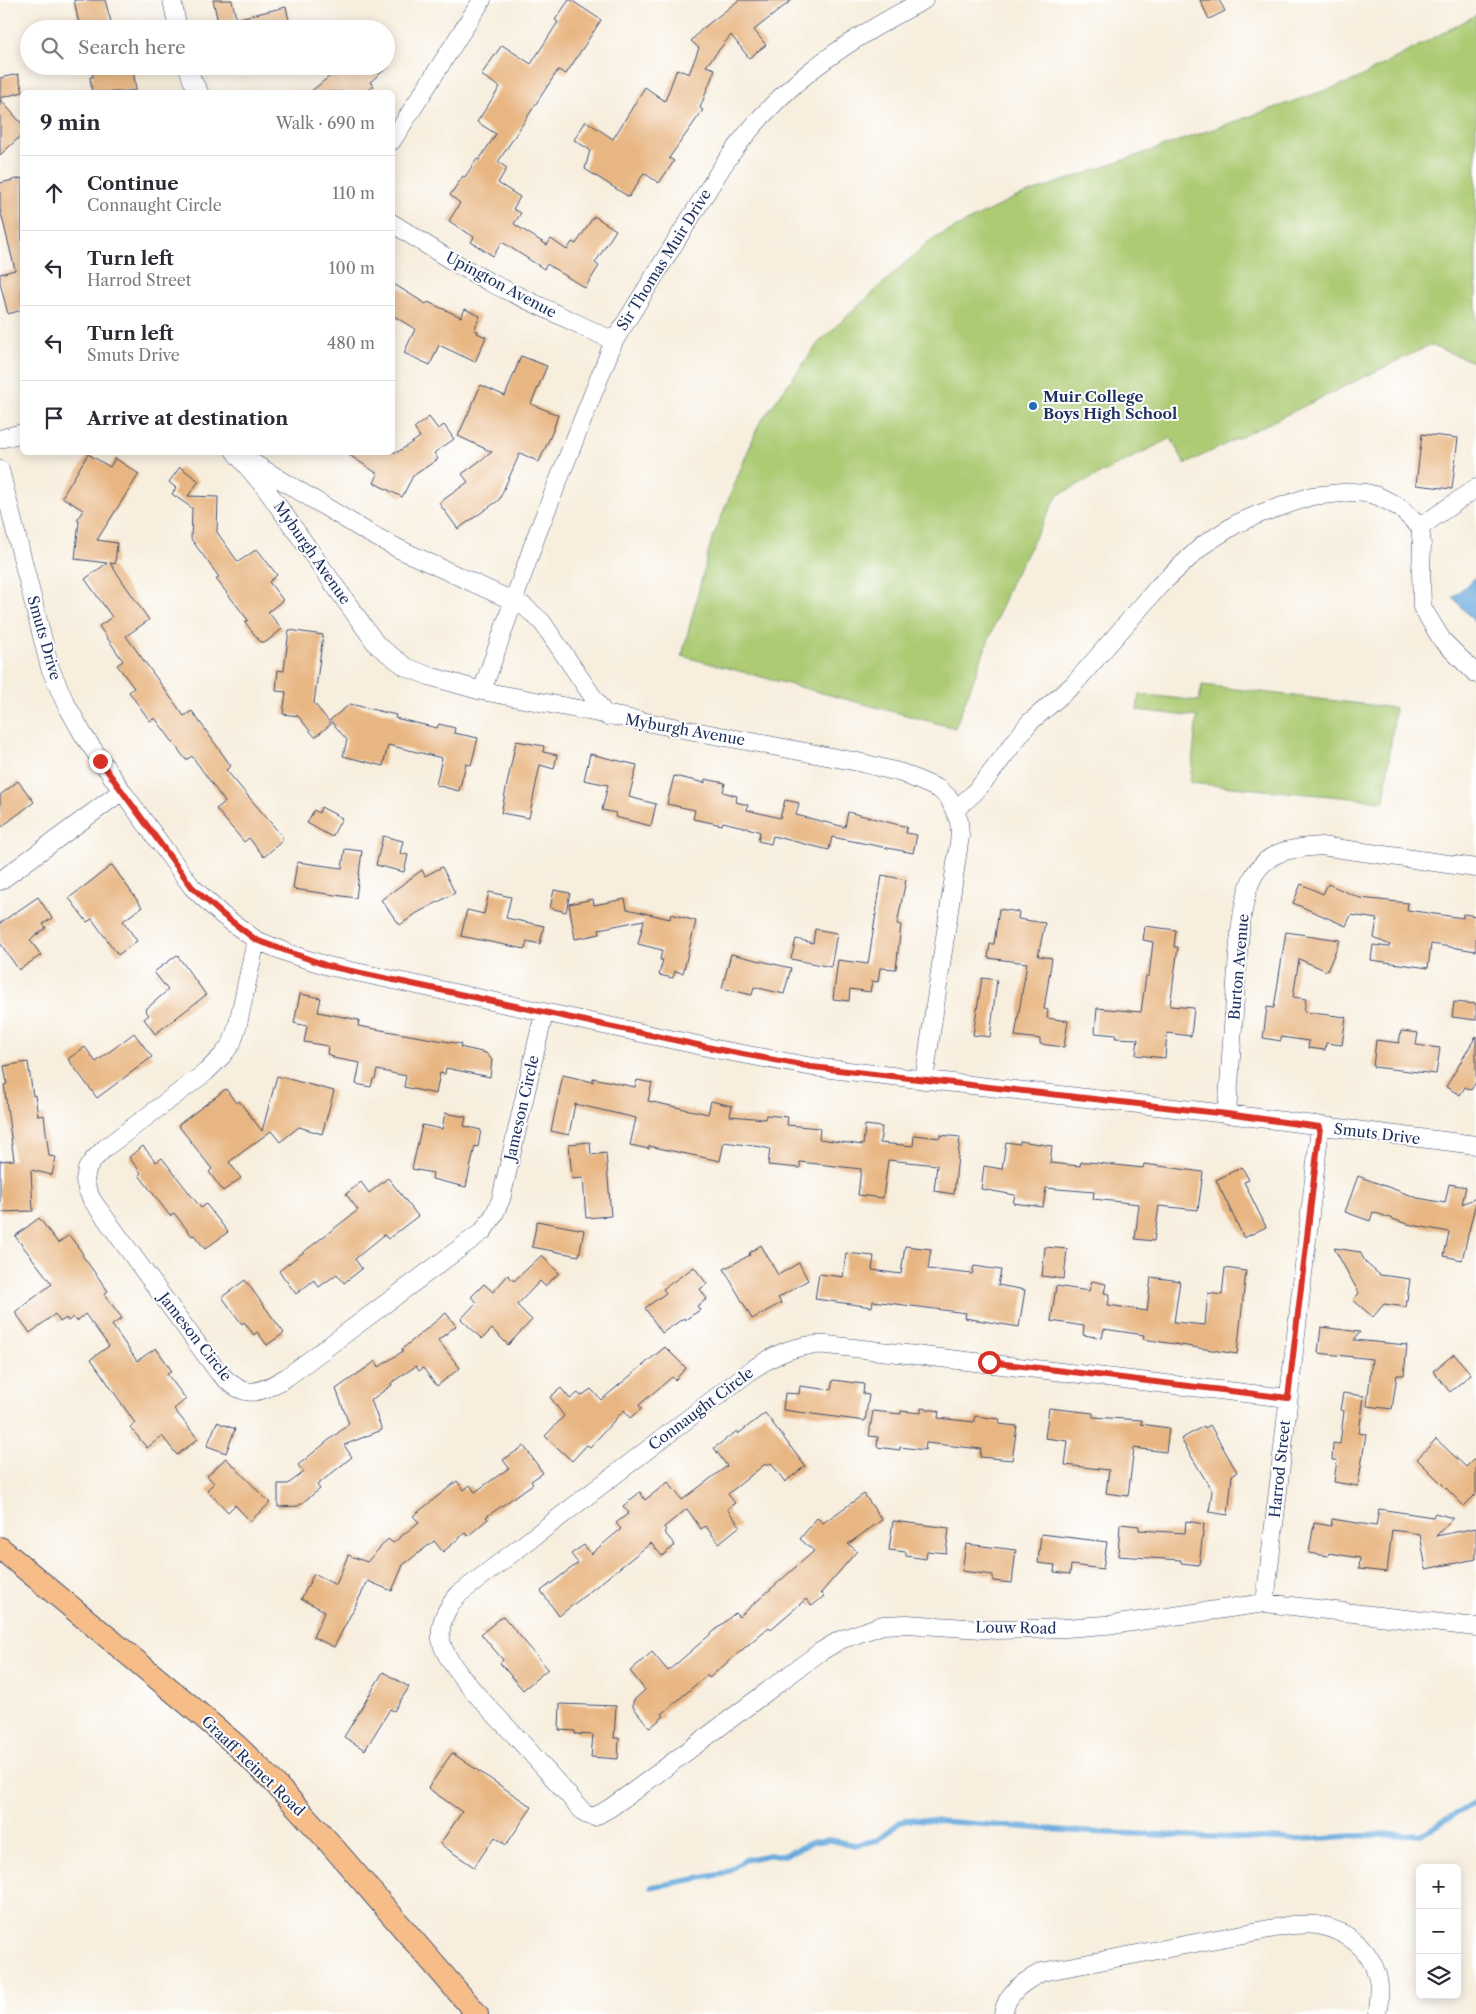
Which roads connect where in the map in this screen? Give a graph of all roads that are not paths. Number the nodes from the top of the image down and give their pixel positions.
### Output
1 (172, 0) edge
2 (482, 0) edge
3 (924, 0) edge
4 (176, 20) edge
5 (191, 75) edge
6 (198, 90) edge
7 (395, 136) edge
8 (395, 225) edge
9 (614, 341) junction
10 (20, 434) edge
11 (0, 439) edge
12 (238, 455) edge
13 (240, 455) edge
14 (0, 470) edge
15 (1476, 488) edge
16 (1420, 526) junction
17 (513, 601) junction
18 (1476, 674) edge
19 (482, 691) junction
20 (606, 716) junction
21 (122, 791) junction
22 (956, 809) junction
23 (1476, 868) edge
24 (0, 881) edge
25 (256, 940) junction
26 (544, 1012) junction
27 (924, 1080) junction
28 (1227, 1114) junction
29 (1320, 1127) junction
30 (1476, 1145) edge
31 (1288, 1398) junction
32 (0, 1548) edge
33 (1265, 1603) junction
34 (1476, 1627) edge
35 (610, 1808) joint
36 (477, 2014) edge
37 (1003, 2014) edge
38 (1377, 2014) edge

1 - 4 street
2 - 7 street
3 - 9 street, Sir Thomas Muir Drive
5 - 6 street
8 - 9 street, Upington Avenue
9 - 17 street, Sir Thomas Muir Drive
10 - 11 street
12 - 19 street, Myburgh Avenue
13 - 17 street
14 - 21 street, Smuts Drive
15 - 16 street
16 - 18 street
16 - 22 street
17 - 19 street, Sir Thomas Muir Drive
17 - 20 street
19 - 20 street, Myburgh Avenue
20 - 22 street, Myburgh Avenue
21 - 24 street
21 - 25 street, Smuts Drive
22 - 27 street
23 - 28 street, Burton Avenue
25 - 26 street, Smuts Drive
25 - 26 street, Jameson Circle
26 - 27 street, Smuts Drive
27 - 28 street, Smuts Drive
28 - 29 street, Smuts Drive
29 - 30 street, Smuts Drive
29 - 31 street, Harrod Street
31 - 33 street, Harrod Street
31 - 35 street, Connaught Circle
32 - 36 main road, Graaff Reinet Road
33 - 34 street, Louw Road
33 - 35 street, Louw Road
37 - 38 street

